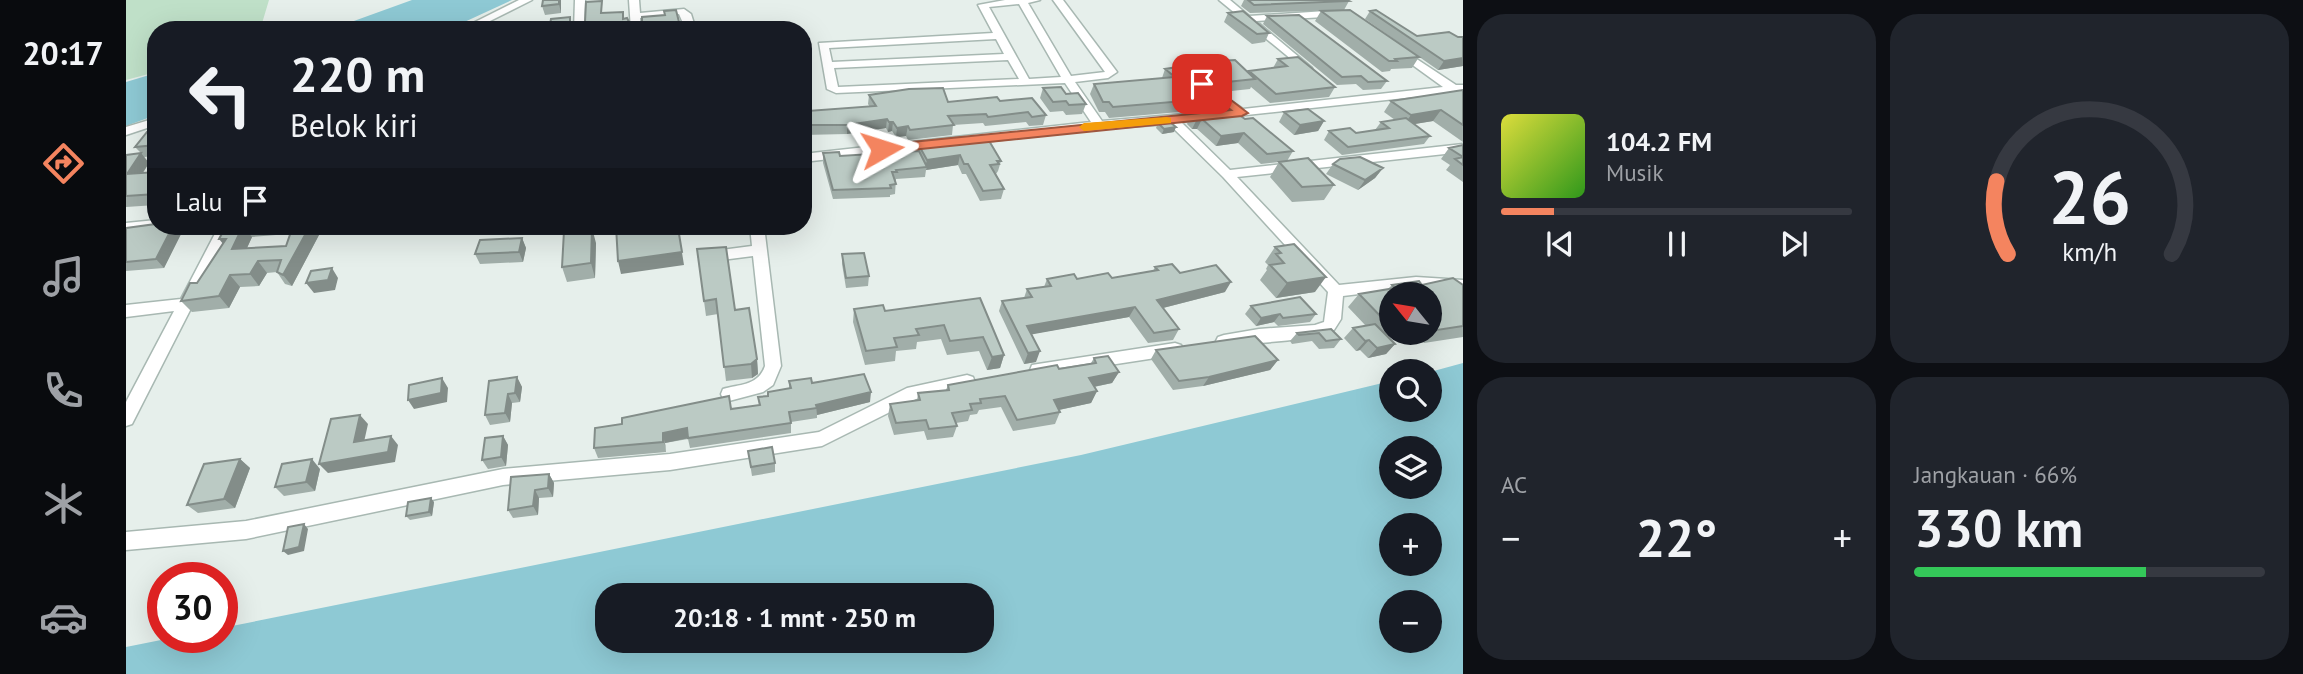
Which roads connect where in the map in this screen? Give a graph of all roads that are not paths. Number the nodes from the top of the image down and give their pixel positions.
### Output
1 (527, 0) edge
2 (580, 0) edge
3 (634, 0) edge
4 (1035, 0) edge
5 (1058, 0) edge
6 (1224, 0) edge
7 (1021, 1) edge
8 (635, 16) junction
9 (1298, 16) junction
10 (1350, 16) edge
11 (1249, 19) junction
12 (483, 21) edge
13 (579, 21) edge
14 (635, 21) edge
15 (688, 21) edge
16 (1308, 24) edge
17 (999, 36) junction
18 (1392, 45) edge
19 (1011, 57) junction
20 (828, 65) junction
21 (1313, 74) edge
22 (1068, 80) junction
23 (1026, 82) junction
24 (1202, 84) edge
25 (1391, 87) dead end
26 (1460, 91) edge
27 (1334, 92) edge
28 (1401, 95) junction
29 (1345, 101) junction
30 (1242, 113) junction
31 (1172, 120) junction
32 (147, 124) edge
33 (1099, 125) junction
34 (126, 131) edge
35 (1463, 148) edge
36 (812, 157) edge
37 (1227, 174) junction
38 (147, 226) edge
39 (126, 227) edge
40 (221, 235) edge
41 (758, 235) edge
42 (759, 250) junction
43 (702, 258) edge
44 (1463, 285) edge
45 (1336, 291) junction
46 (185, 304) junction
47 (126, 311) edge
48 (1015, 374) edge
49 (990, 378) edge
50 (729, 394) edge
51 (126, 419) edge
52 (126, 541) edge

1 - 12 street
2 - 13 street
3 - 8 street
4 - 7 street
5 - 22 street
6 - 11 street
7 - 17 street
7 - 22 street
8 - 14 street
8 - 15 street
9 - 10 street
9 - 11 street
9 - 16 street
11 - 21 street
17 - 19 street
17 - 20 street
18 - 26 street
19 - 20 street
19 - 23 street
20 - 23 street
22 - 23 street
22 - 33 street
24 - 30 street
25 - 28 street
26 - 28 street
27 - 29 street
28 - 29 street
29 - 30 street
30 - 31 street
31 - 33 street
31 - 37 street
32 - 34 street
33 - 36 street
35 - 37 street
37 - 45 street
38 - 39 street
40 - 46 street
41 - 42 street
42 - 43 street
42 - 50 street
44 - 45 street
45 - 48 street
46 - 47 street
46 - 51 street
49 - 52 street

